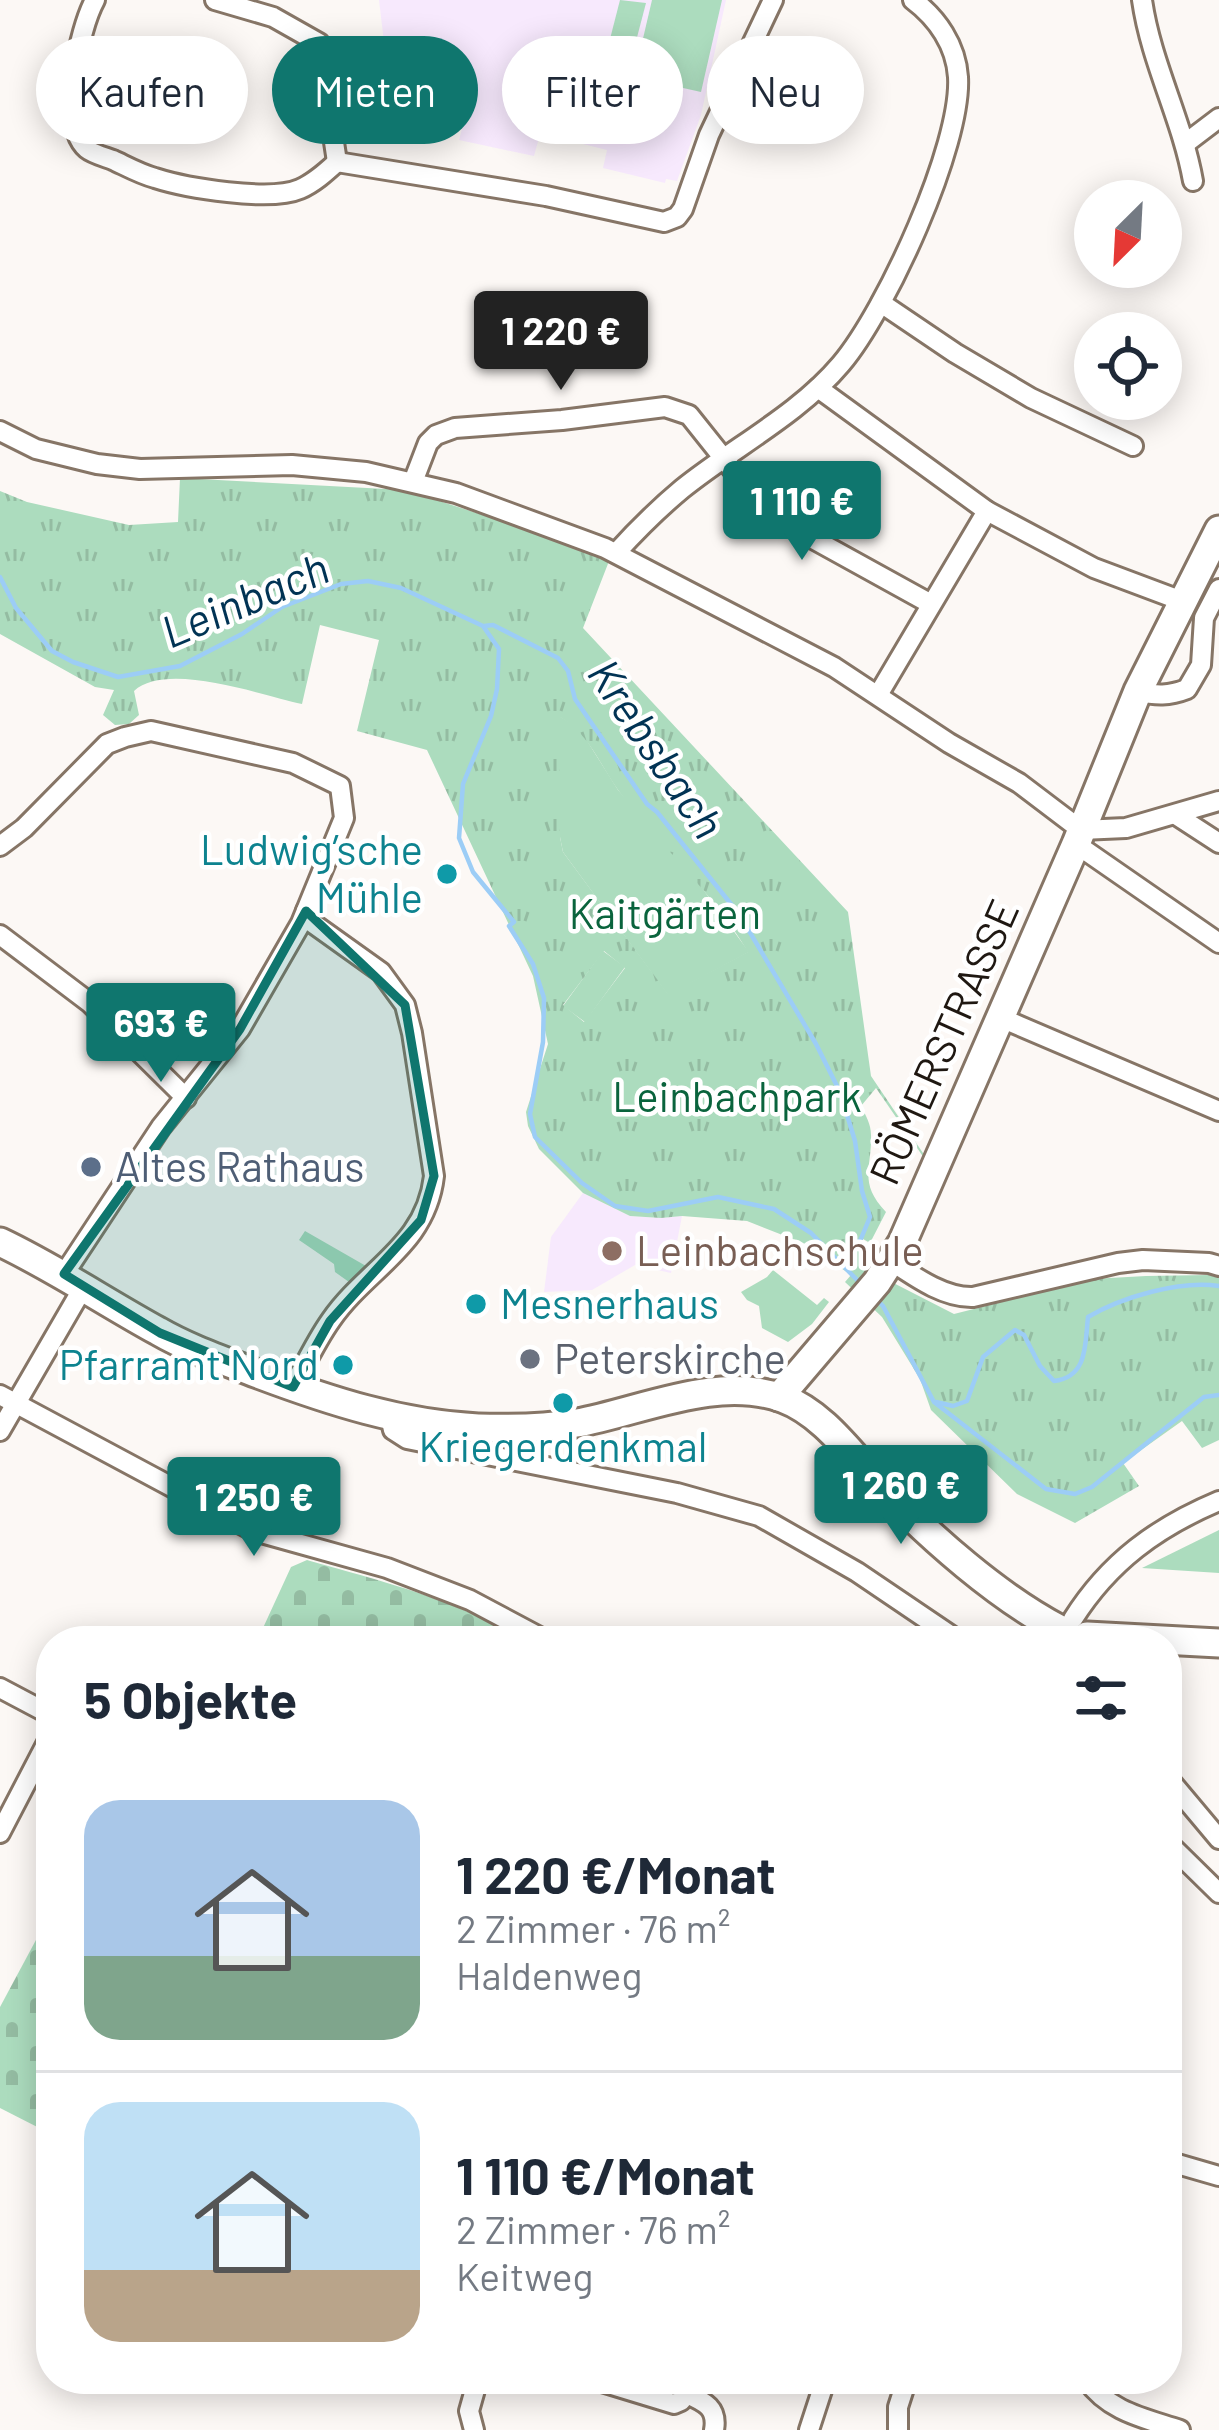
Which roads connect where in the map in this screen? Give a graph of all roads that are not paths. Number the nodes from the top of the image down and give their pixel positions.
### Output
1 (95, 0) edge
2 (215, 0) edge
3 (773, 0) edge
4 (913, 0) edge
5 (1142, 0) edge
6 (1219, 118) edge
7 (1186, 143) junction
8 (337, 162) junction
9 (1193, 181) dead end
10 (881, 303) junction
11 (818, 388) junction
12 (0, 431) edge
13 (1133, 446) dead end
14 (724, 460) junction
15 (413, 482) junction
16 (987, 511) junction
17 (1219, 530) edge
18 (616, 553) junction
19 (1219, 589) edge
20 (1182, 601) junction
21 (931, 604) junction
22 (1138, 692) junction
23 (878, 695) junction
24 (1219, 802) edge
25 (1175, 815) junction
26 (1079, 837) junction
27 (1219, 843) edge
28 (0, 845) edge
29 (306, 911) junction
30 (0, 935) edge
31 (1219, 943) edge
32 (1001, 1018) junction
33 (186, 1098) junction
34 (1219, 1111) edge
35 (0, 1242) edge
36 (1219, 1266) edge
37 (74, 1280) junction
38 (877, 1281) junction
39 (293, 1387) junction
40 (779, 1397) junction
41 (7, 1399) edge
42 (390, 1417) junction
43 (0, 1431) edge
44 (1219, 1501) edge
45 (510, 1626) edge
46 (937, 1626) edge
47 (1058, 1626) edge
48 (1077, 1626) edge
49 (1182, 1640) edge
50 (1219, 1643) edge
51 (0, 1688) edge
52 (36, 1707) edge
53 (36, 1765) edge
54 (1182, 1795) edge
55 (0, 1833) edge
56 (1219, 1839) edge
57 (1182, 1856) edge
58 (1219, 1893) edge
59 (1182, 2165) edge
60 (1219, 2176) edge
61 (474, 2394) edge
62 (641, 2394) edge
63 (685, 2394) edge
64 (697, 2394) edge
65 (821, 2394) edge
66 (903, 2394) edge
67 (1096, 2394) edge
68 (1113, 2407) junction
69 (474, 2430) edge
70 (714, 2430) edge
71 (809, 2430) edge
72 (898, 2430) edge
73 (1108, 2430) edge
74 (1180, 2430) edge

1 - 8 street
2 - 8 street
3 - 8 street
4 - 10 street
5 - 7 street
6 - 7 street
7 - 9 street
10 - 11 street
10 - 13 street
11 - 14 street
11 - 16 street
12 - 15 street
14 - 15 street
14 - 18 street
14 - 21 street
15 - 18 street
16 - 20 street
16 - 21 street
17 - 20 main road, RÖMERSTRASSE
18 - 23 street
19 - 22 street
20 - 22 main road, RÖMERSTRASSE
21 - 23 street
22 - 26 main road, RÖMERSTRASSE
23 - 26 street
24 - 25 street
25 - 26 street
25 - 27 street
26 - 31 street
26 - 32 main road, RÖMERSTRASSE
28 - 29 street
29 - 33 street
29 - 39 street
30 - 33 street
32 - 34 street
32 - 38 main road, RÖMERSTRASSE
33 - 37 street
35 - 37 main road
36 - 38 street
37 - 39 main road
37 - 41 street
38 - 40 main road, RÖMERSTRASSE
39 - 42 main road
40 - 42 main road
40 - 47 main road
41 - 43 street
41 - 45 street
42 - 46 street
44 - 48 street
49 - 50 main road
51 - 52 street
53 - 55 street
54 - 56 street
57 - 58 street
59 - 60 street
61 - 69 street
62 - 63 street
64 - 70 street
65 - 71 street
66 - 72 street
67 - 68 street
68 - 73 street
68 - 74 street

